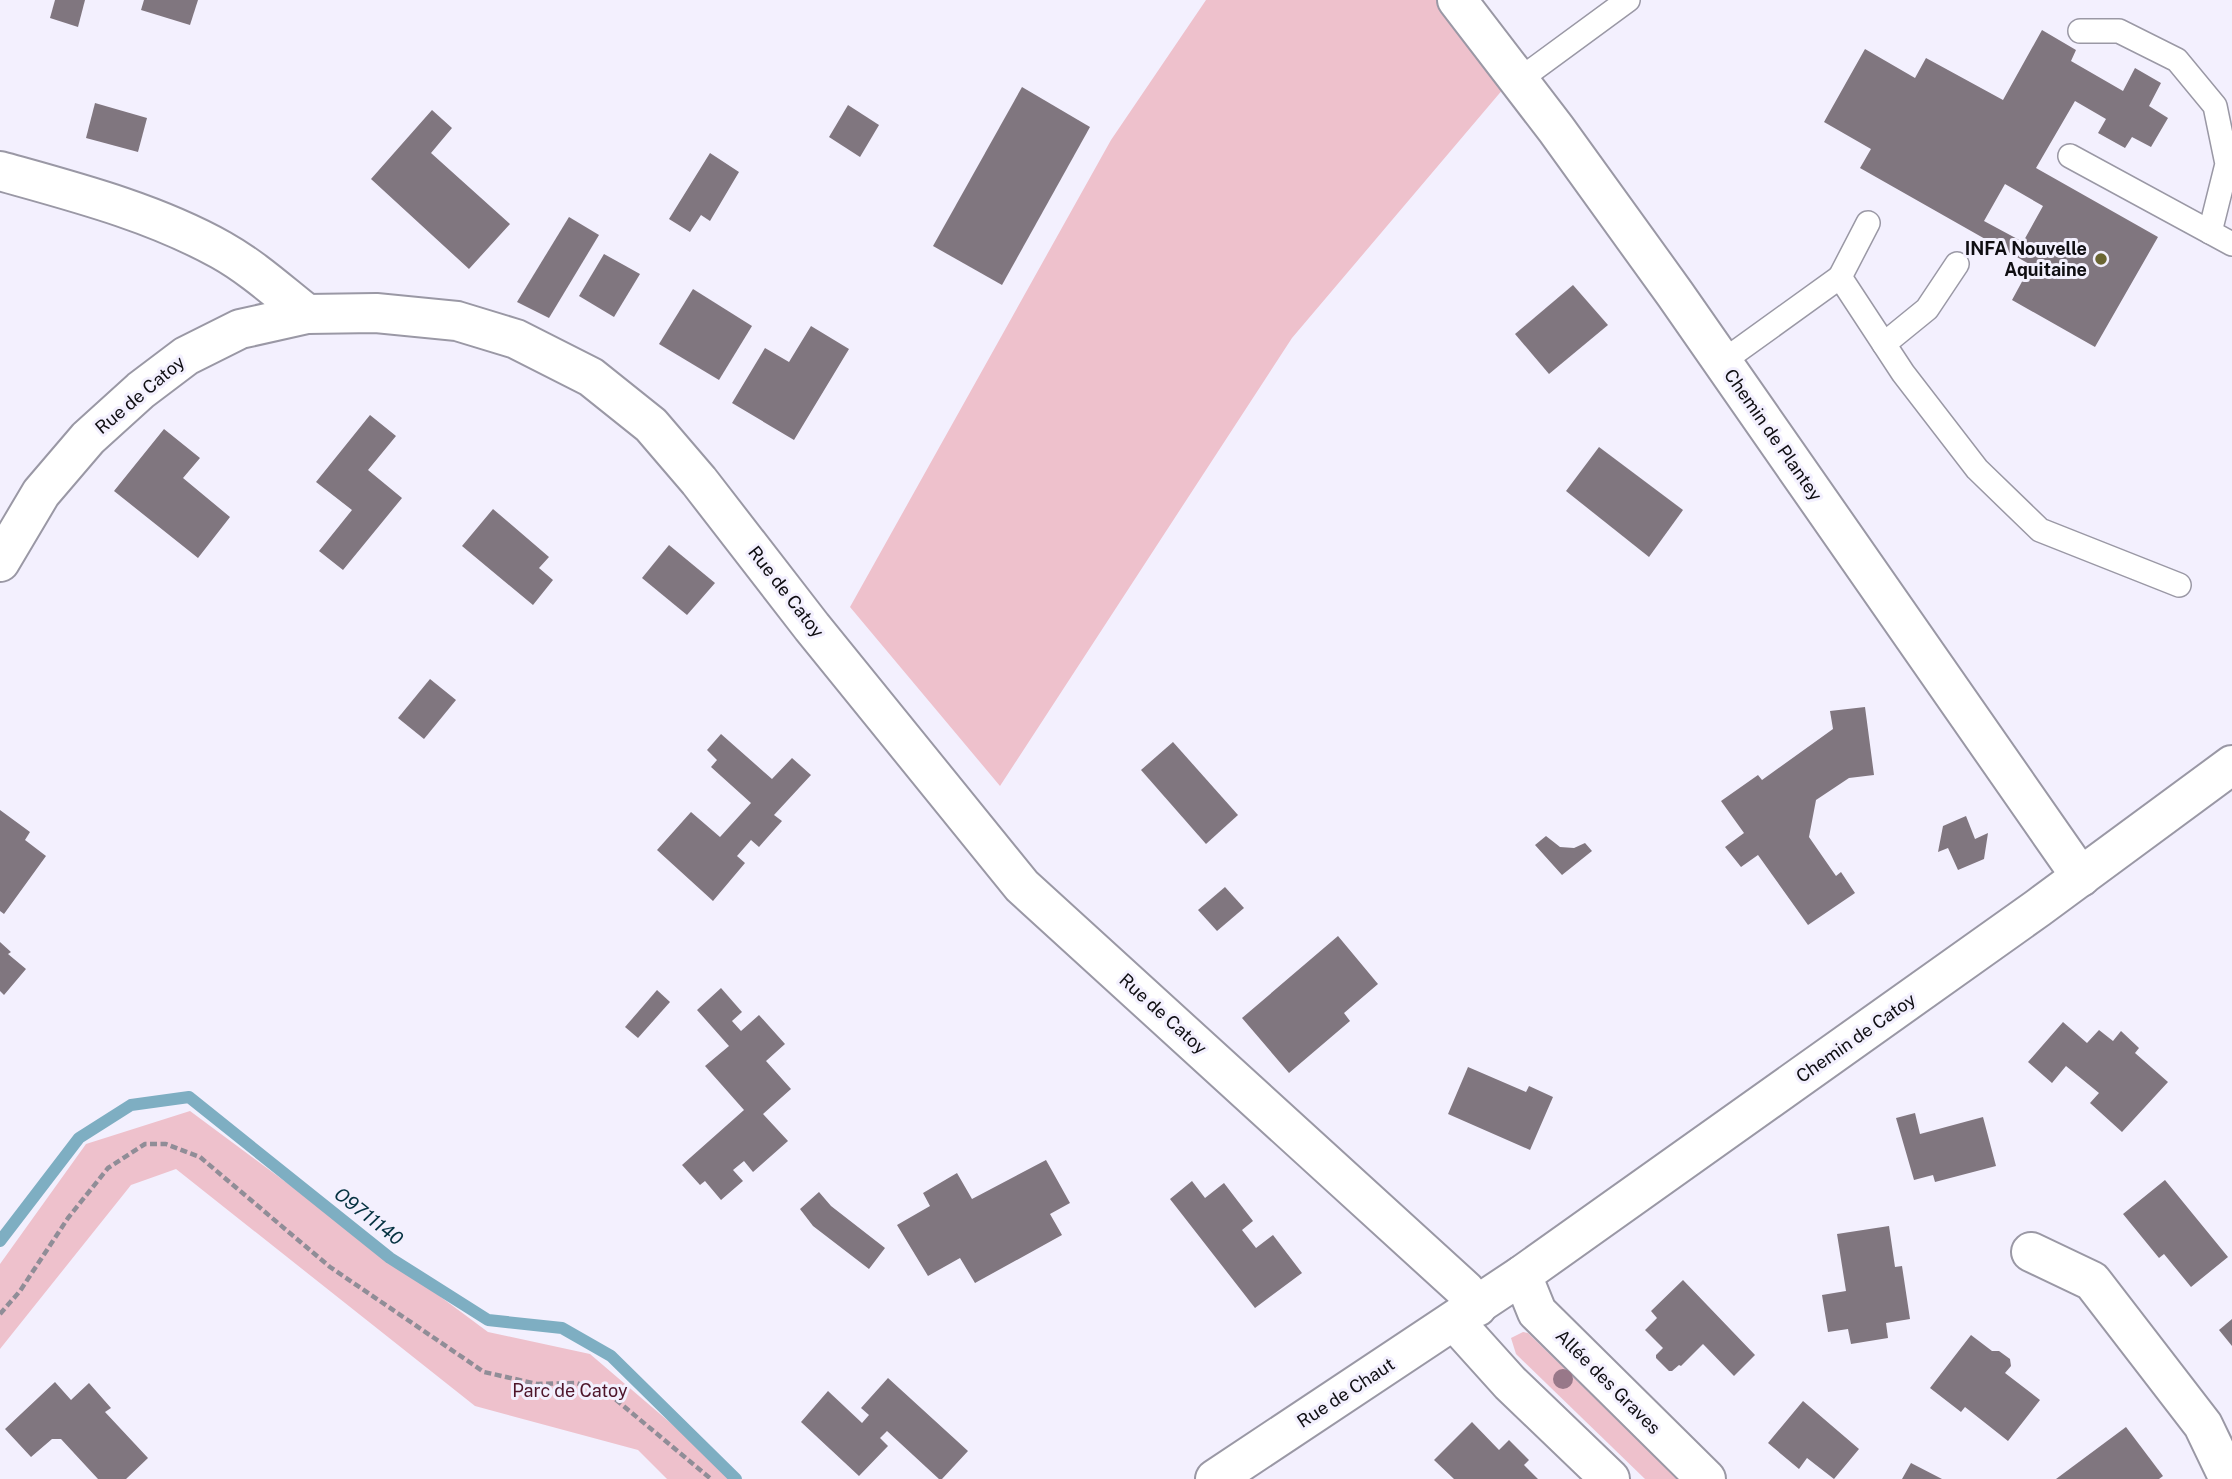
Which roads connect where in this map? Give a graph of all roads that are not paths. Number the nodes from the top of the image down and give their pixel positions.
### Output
1 (1457, 0) edge
2 (1628, 0) edge
3 (2080, 31) dead end
4 (1519, 80) junction
5 (2070, 156) dead end
6 (0, 171) edge
7 (1868, 223) dead end
8 (2210, 232) junction
9 (2232, 244) edge
10 (1957, 264) dead end
11 (1840, 277) junction
12 (307, 314) junction
13 (1884, 344) junction
14 (1723, 362) junction
15 (0, 562) edge
16 (2179, 585) dead end
17 (2232, 765) edge
18 (2081, 877) junction
19 (2031, 1252) dead end
20 (1522, 1275) junction
21 (1466, 1315) junction
22 (1215, 1479) edge
23 (1610, 1479) edge
24 (1706, 1479) edge
25 (2229, 1479) edge

1 - 4 street, Chemin de Plantey
2 - 4 lane
3 - 8 lane
4 - 14 street, Chemin de Plantey
5 - 8 lane
6 - 12 street
7 - 11 lane
8 - 9 lane
10 - 13 lane
11 - 13 lane
11 - 14 lane
12 - 15 street, Rue de Catoy
12 - 21 street, Rue de Catoy
13 - 16 lane
14 - 18 street, Chemin de Plantey
17 - 18 street, Chemin de Catoy
18 - 20 street, Chemin de Catoy
19 - 25 street
20 - 21 street, Chemin de Catoy
20 - 24 street, Allée des Graves
21 - 22 street, Rue de Chaut
21 - 23 street

